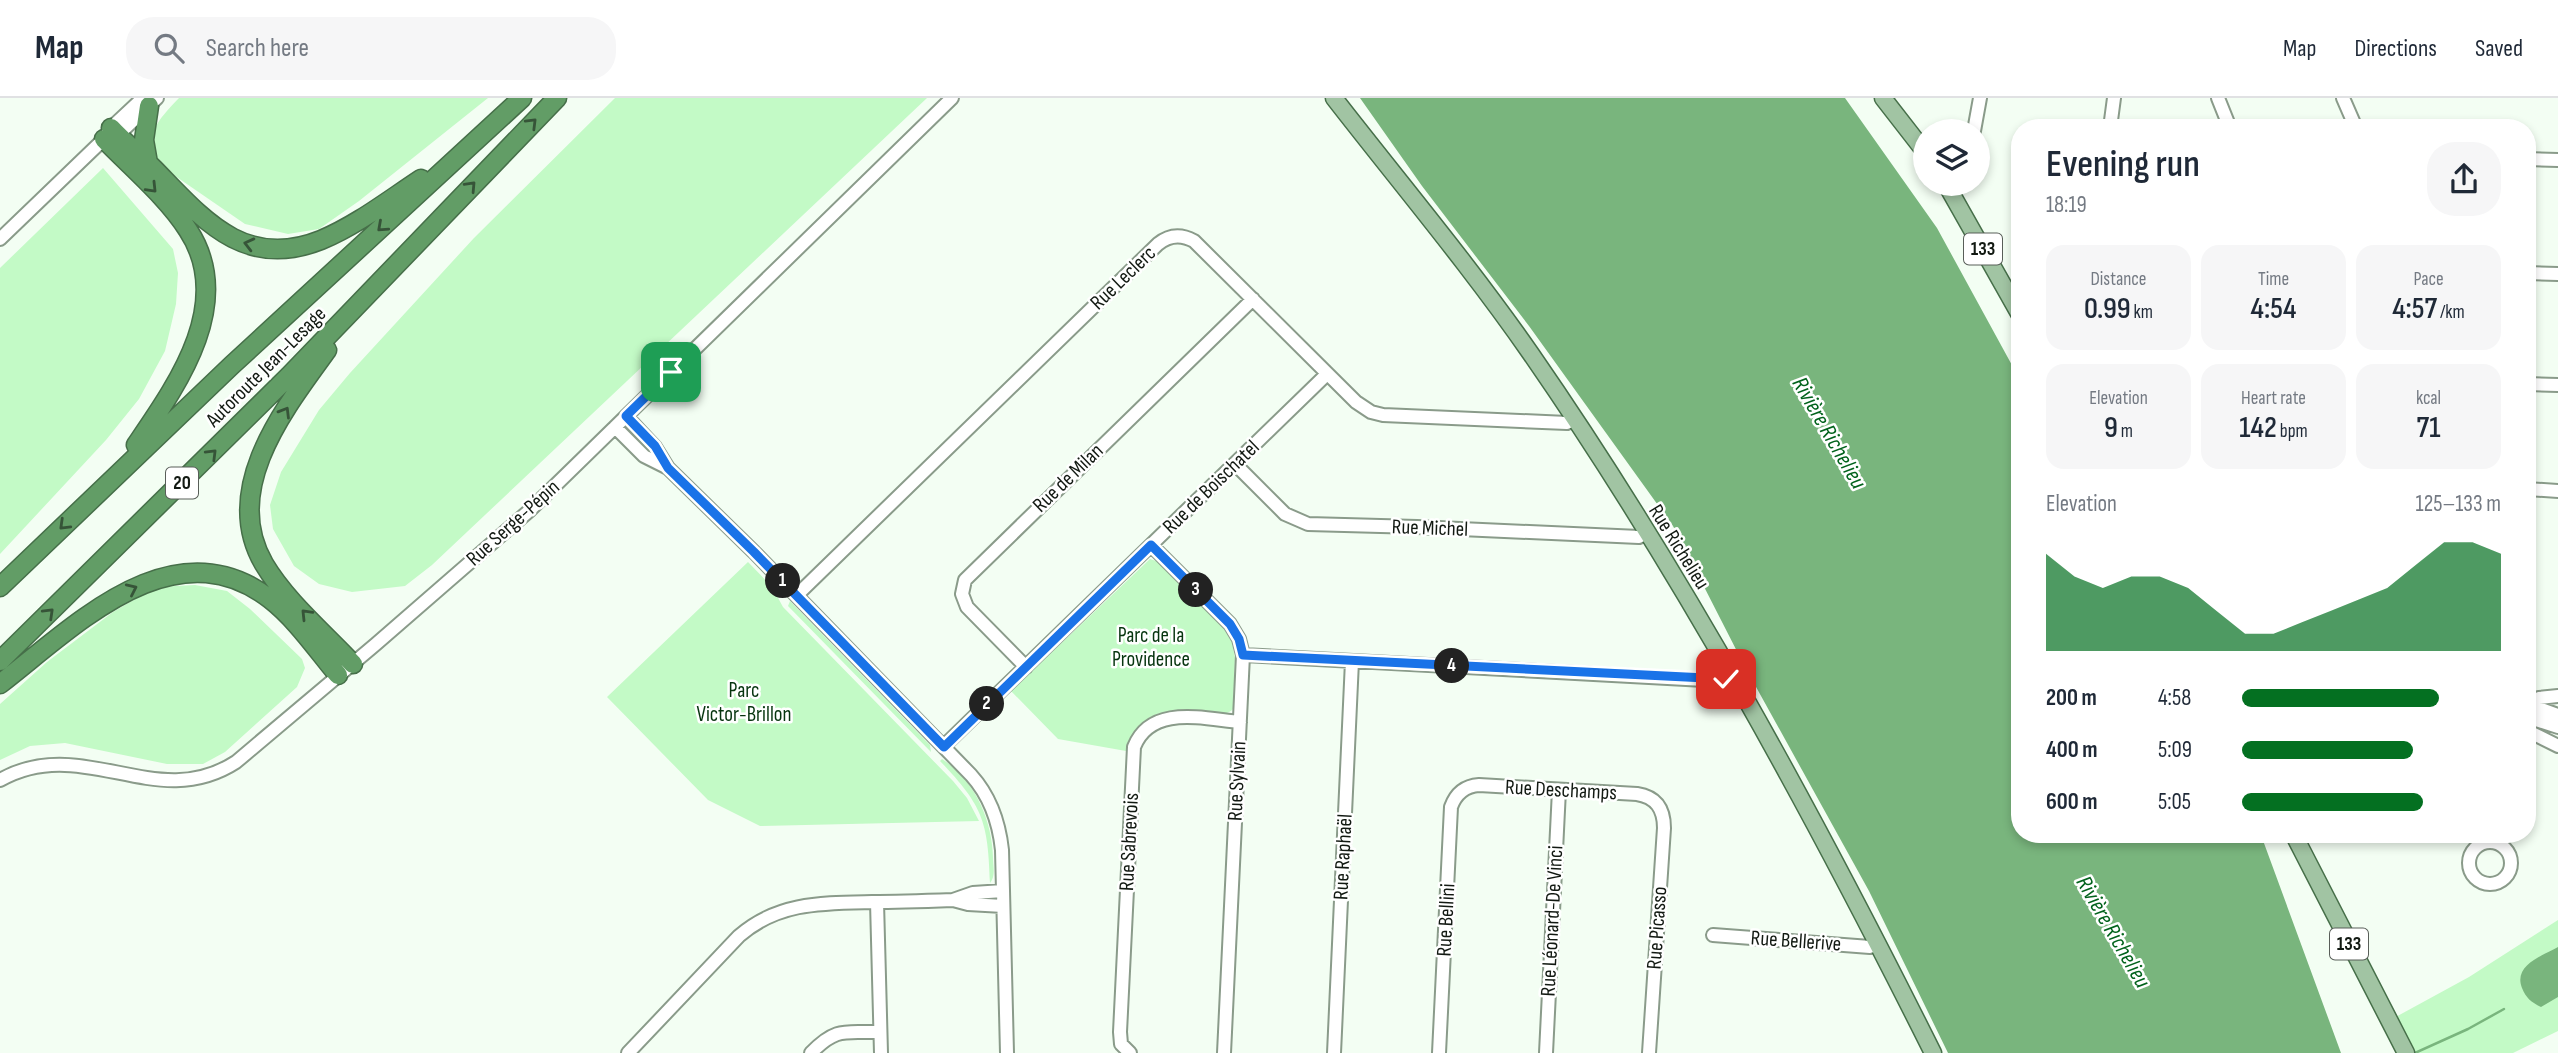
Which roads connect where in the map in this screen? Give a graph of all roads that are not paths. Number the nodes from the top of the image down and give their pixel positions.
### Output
1 (522, 98) edge
2 (556, 98) edge
3 (952, 98) edge
4 (1334, 98) edge
5 (1883, 98) edge
6 (1980, 98) edge
7 (2115, 98) edge
8 (2218, 98) edge
9 (2343, 98) edge
10 (150, 101) edge
11 (1976, 119) edge
12 (2112, 119) edge
13 (2226, 119) edge
14 (2352, 119) edge
15 (111, 134) junction
16 (1913, 137) edge
17 (468, 148) junction
18 (2536, 159) edge
19 (2558, 160) edge
20 (148, 163) junction
21 (1953, 196) edge
22 (0, 239) edge
23 (2536, 273) edge
24 (2558, 274) edge
25 (2011, 298) edge
26 (1252, 299) junction
27 (362, 302) junction
28 (1328, 374) junction
29 (2536, 384) edge
30 (2558, 385) edge
31 (626, 416) junction
32 (1575, 419) junction
33 (615, 427) junction
34 (1235, 464) junction
35 (668, 468) junction
36 (113, 477) junction
37 (2536, 490) edge
38 (2558, 491) edge
39 (1647, 533) junction
40 (1151, 545) junction
41 (0, 587) edge
42 (797, 595) junction
43 (1243, 655) junction
44 (0, 661) edge
45 (1352, 661) junction
46 (1026, 667) junction
47 (345, 669) junction
48 (1732, 677) junction
49 (0, 684) edge
50 (2558, 696) edge
51 (2536, 700) edge
52 (2536, 707) edge
53 (2558, 715) edge
54 (2536, 720) edge
55 (1240, 722) junction
56 (2558, 727) edge
57 (2536, 735) edge
58 (2558, 746) edge
59 (944, 747) junction
60 (0, 780) edge
61 (1462, 790) joint
62 (1559, 790) junction
63 (1658, 805) joint
64 (2298, 843) edge
65 (1003, 891) junction
66 (954, 900) junction
67 (877, 902) junction
68 (1003, 905) junction
69 (1713, 935) dead end
70 (1878, 944) junction
71 (880, 1032) junction
72 (628, 1053) edge
73 (811, 1053) edge
74 (881, 1053) edge
75 (1007, 1053) edge
76 (1130, 1053) edge
77 (1224, 1053) edge
78 (1334, 1053) edge
79 (1439, 1053) edge
80 (1546, 1053) edge
81 (1650, 1053) edge
82 (1933, 1053) edge
83 (2406, 1053) edge

1 - 17 highway, Autoroute Jean-Lesage / 20
27 -> 2 highway, Autoroute Jean-Lesage / 20
3 - 31 street, Rue Serge-Pépin
4 - 32 main road, Rue Richelieu
5 - 16 main road
6 - 11 street
7 - 12 street
8 - 13 street
9 - 14 street
10 - 15 street
10 - 20 highway
15 - 20 highway
15 - 22 street
15 -> 36 highway
17 -> 20 highway
17 -> 36 highway, Autoroute Jean-Lesage / 20
18 - 19 street
21 - 25 main road, 133
23 - 24 street
26 - 28 street, Rue Leclerc
26 - 42 street, Rue Leclerc
26 - 46 street, Rue de Milan
44 -> 27 highway, Autoroute Jean-Lesage / 20
47 -> 27 highway
28 - 32 street, Rue Leclerc
28 - 34 street, Rue de Boischatel
29 - 30 street
31 - 33 street, Rue Serge-Pépin
31 - 35 street
32 - 39 main road, Rue Richelieu
33 - 35 street
33 - 47 street, Rue Serge-Pépin
34 - 39 street, Rue Michel
34 - 40 street, Rue de Boischatel
35 - 42 street
36 -> 41 highway, Autoroute Jean-Lesage / 20
37 - 38 street
39 - 48 main road, Rue Richelieu
40 - 43 street, Rue Sylvain
40 - 46 street, Rue de Boischatel
42 - 59 street
43 - 45 street
43 - 55 street, Rue Sylvain
45 - 48 street
45 - 78 street, Rue Raphaël
46 - 59 street, Rue de Boischatel
49 -> 47 highway
47 - 60 street, Rue Serge-Pépin
48 - 70 main road, Rue Richelieu
50 - 51 street
52 - 53 street
54 - 56 street
55 - 76 street, Rue Sabrevois
55 - 77 street, Rue Sylvain
57 - 58 street
59 - 65 street
61 - 62 street, Rue Deschamps
61 - 79 street, Rue Bellini
62 - 63 street, Rue Deschamps
62 - 80 street, Rue Léonard-De Vinci
63 - 81 street, Rue Picasso
64 - 83 main road, 133
65 - 66 street
65 - 68 street
66 - 67 street
66 - 68 street
67 - 71 street
67 - 72 street
68 - 75 street
69 - 70 street, Rue Bellerive
70 - 82 main road, Rue Richelieu
71 - 73 street
71 - 74 street

